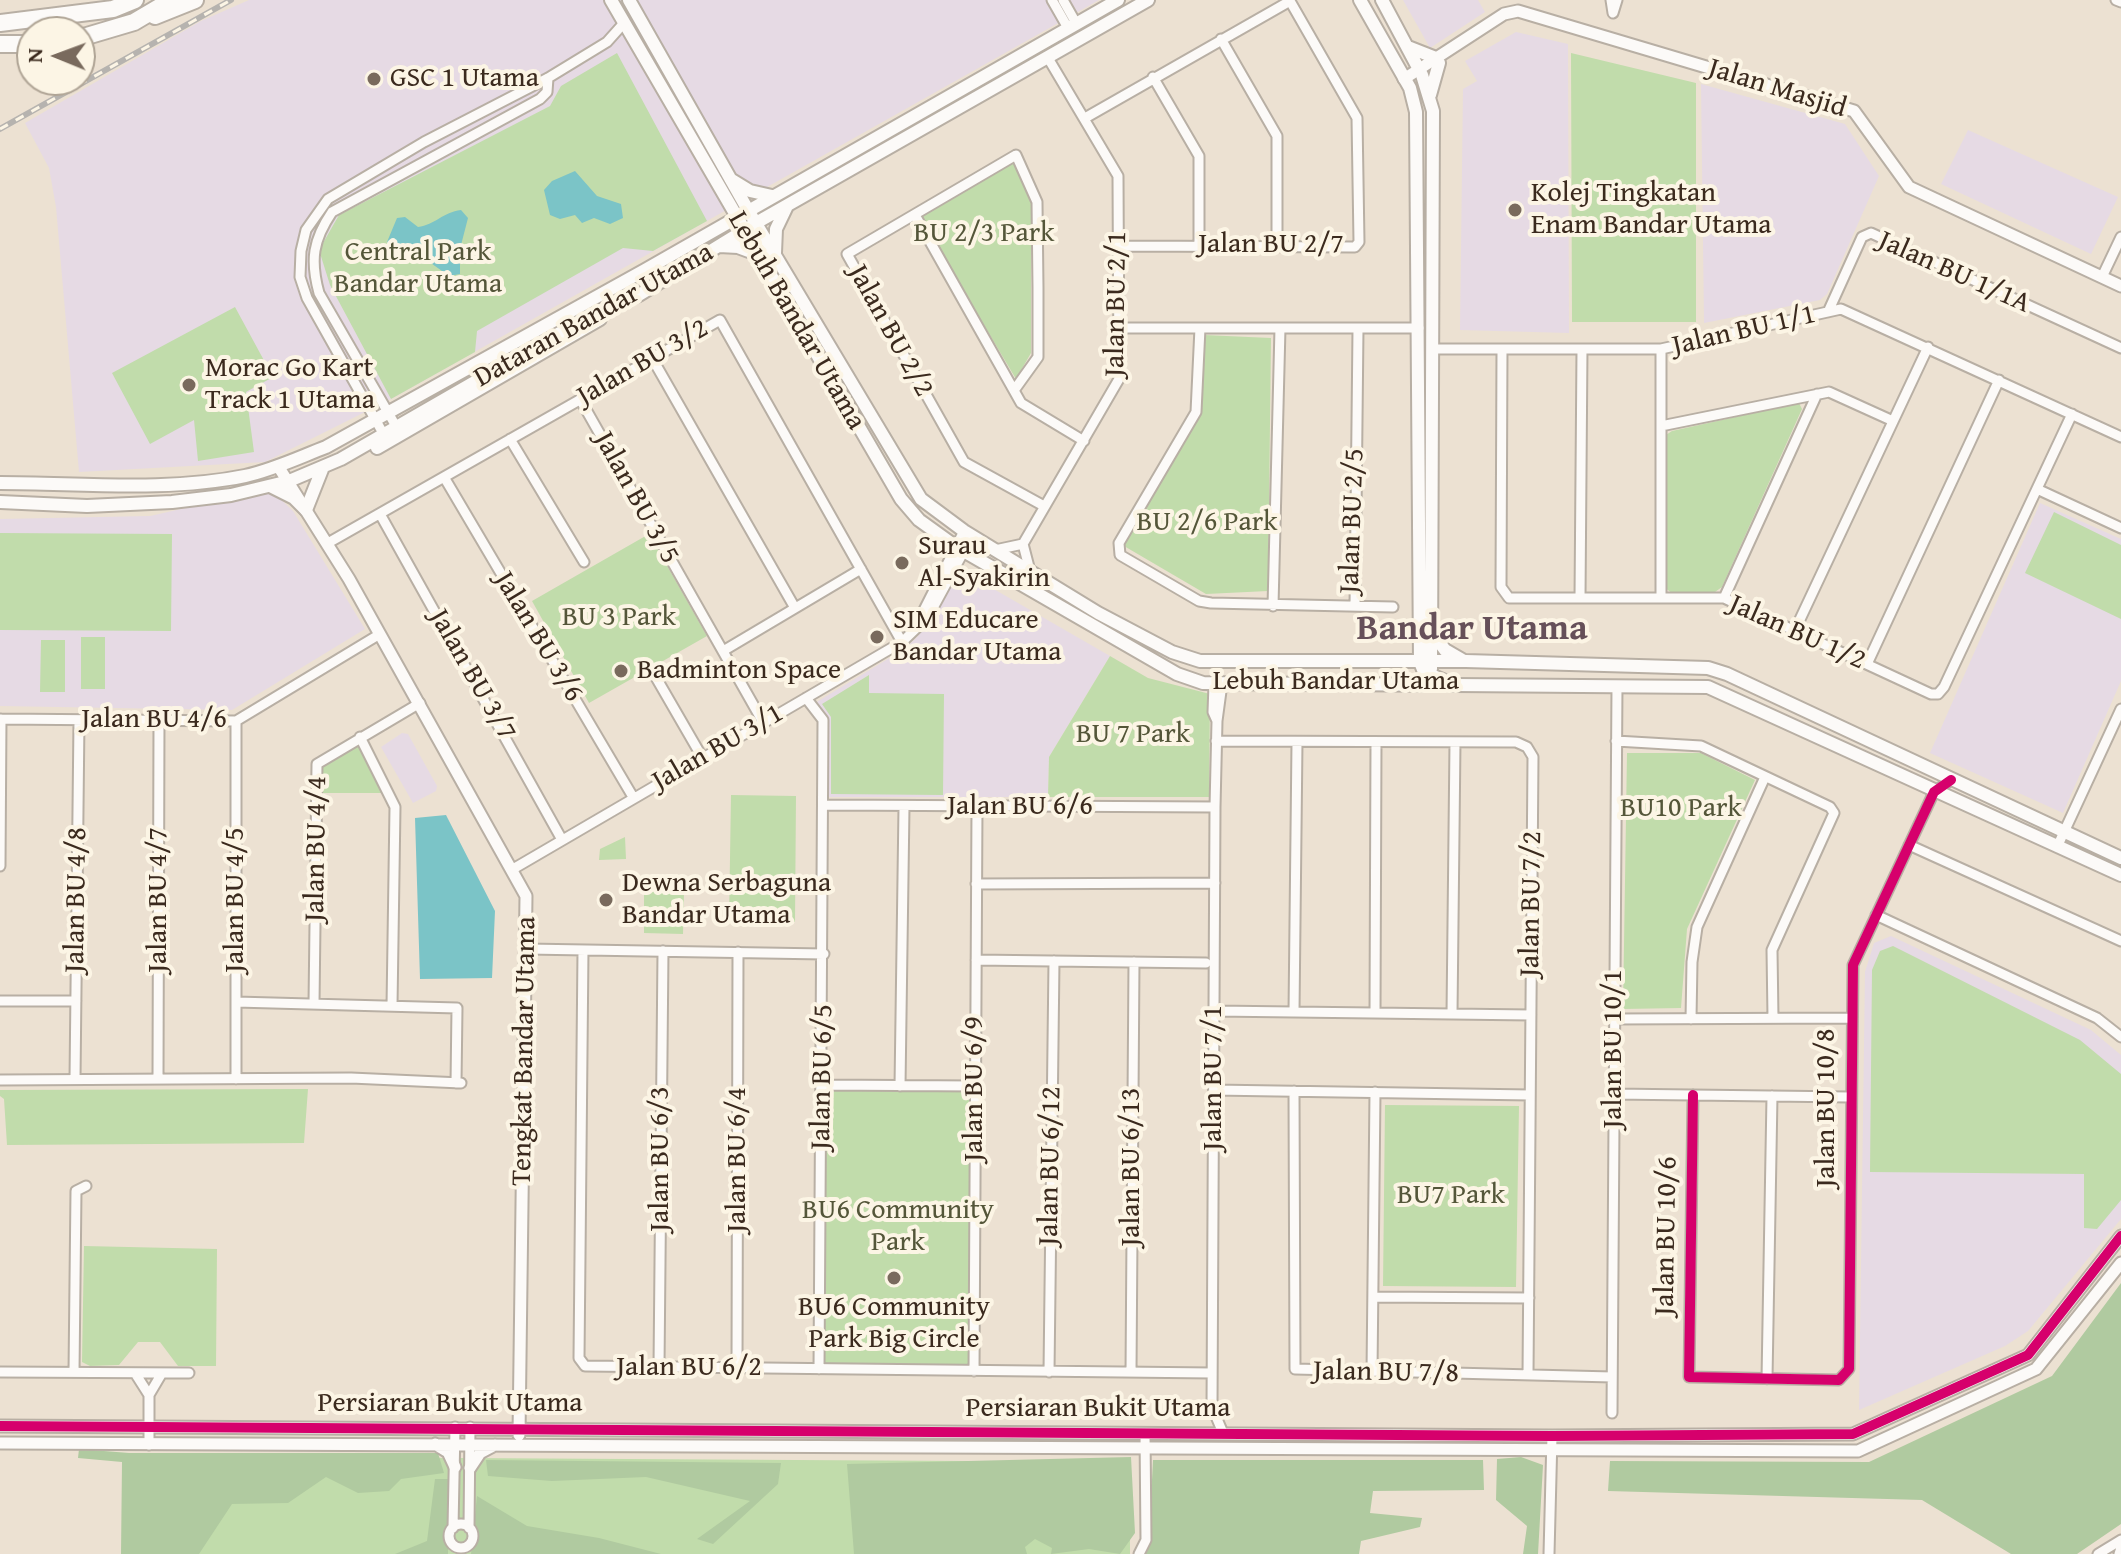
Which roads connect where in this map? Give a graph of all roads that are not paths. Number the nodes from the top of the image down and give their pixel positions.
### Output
1 (103, 0) edge
2 (135, 0) edge
3 (171, 0) edge
4 (195, 0) edge
5 (611, 0) edge
6 (629, 0) edge
7 (1052, 0) edge
8 (1063, 0) edge
9 (1118, 0) edge
10 (1131, 0) edge
11 (1148, 0) edge
12 (1360, 0) edge
13 (1382, 0) edge
14 (81, 12) junction
15 (134, 22) junction
16 (0, 23) edge
17 (624, 23) junction
18 (1072, 25) junction
19 (96, 33) edge
20 (1221, 39) junction
21 (1408, 47) junction
22 (1048, 58) junction
23 (1437, 61) junction
24 (1421, 72) junction
25 (1153, 77) junction
26 (548, 78) junction
27 (1406, 81) junction
28 (1429, 97) junction
29 (1085, 118) junction
30 (729, 178) junction
31 (719, 190) junction
32 (772, 196) junction
33 (787, 206) junction
34 (748, 210) junction
35 (915, 215) junction
36 (735, 217) junction
37 (756, 223) junction
38 (743, 231) junction
39 (708, 232) junction
40 (2121, 237) edge
41 (1199, 245) junction
42 (719, 246) junction
43 (1119, 246) junction
44 (1277, 247) junction
45 (757, 254) junction
46 (775, 256) junction
47 (2102, 277) junction
48 (2121, 286) edge
49 (639, 295) junction
50 (1434, 309) junction
51 (1828, 312) junction
52 (1118, 328) junction
53 (1200, 328) junction
54 (1280, 328) junction
55 (1419, 328) junction
56 (1358, 329) junction
57 (1928, 347) junction
58 (2121, 348) edge
59 (1434, 349) junction
60 (1502, 349) junction
61 (1582, 349) junction
62 (1661, 349) junction
63 (652, 358) junction
64 (1419, 363) junction
65 (1999, 380) junction
66 (1015, 389) junction
67 (1817, 394) junction
68 (580, 399) junction
69 (389, 414) junction
70 (2072, 414) junction
71 (377, 421) junction
72 (1893, 421) junction
73 (1661, 426) junction
74 (397, 428) junction
75 (384, 435) junction
76 (2121, 437) edge
77 (510, 439) junction
78 (1084, 441) junction
79 (341, 459) junction
80 (283, 464) junction
81 (323, 467) junction
82 (444, 477) junction
83 (289, 481) junction
84 (0, 483) edge
85 (270, 486) junction
86 (2037, 489) junction
87 (0, 502) edge
88 (1044, 506) junction
89 (306, 510) junction
90 (380, 514) junction
91 (2121, 528) edge
92 (968, 534) junction
93 (328, 543) junction
94 (1023, 544) junction
95 (959, 549) junction
96 (995, 550) junction
97 (584, 562) dead end
98 (861, 569) junction
99 (1030, 571) junction
100 (1580, 598) junction
101 (1661, 598) junction
102 (1724, 598) junction
103 (1273, 606) junction
104 (1355, 606) junction
105 (1393, 607) dead end
106 (795, 608) junction
107 (1795, 630) junction
108 (380, 634) junction
109 (1427, 635) junction
110 (902, 642) junction
111 (723, 651) junction
112 (1187, 658) junction
113 (1466, 661) junction
114 (1392, 662) junction
115 (1867, 664) junction
116 (1427, 666) junction
117 (654, 674) dead end
118 (1404, 683) junction
119 (1458, 683) junction
120 (1218, 684) junction
121 (1617, 686) junction
122 (806, 698) junction
123 (420, 703) junction
124 (2121, 709) edge
125 (1, 719) edge
126 (79, 720) junction
127 (159, 720) junction
128 (236, 721) junction
129 (763, 722) junction
130 (360, 737) junction
131 (1216, 741) junction
132 (1616, 741) junction
133 (1297, 742) junction
134 (1376, 742) junction
135 (1455, 742) junction
136 (702, 757) junction
137 (1930, 770) junction
138 (1765, 777) junction
139 (1951, 780) junction
140 (1934, 792) junction
141 (633, 797) junction
142 (824, 805) junction
143 (904, 807) junction
144 (977, 807) junction
145 (1215, 807) junction
146 (2065, 830) junction
147 (561, 838) junction
148 (1909, 845) junction
149 (2058, 845) junction
150 (2121, 858) edge
151 (0, 866) edge
152 (513, 869) junction
153 (2121, 875) edge
154 (1215, 883) junction
155 (976, 884) junction
156 (1876, 915) junction
157 (2121, 941) edge
158 (527, 949) junction
159 (583, 950) junction
160 (663, 951) junction
161 (738, 952) junction
162 (824, 954) junction
163 (976, 960) junction
164 (1054, 961) junction
165 (1134, 962) junction
166 (1206, 963) dead end
167 (0, 1001) edge
168 (76, 1001) junction
169 (236, 1002) junction
170 (314, 1004) junction
171 (392, 1006) junction
172 (1215, 1011) junction
173 (1294, 1012) junction
174 (1375, 1013) junction
175 (1452, 1014) junction
176 (1531, 1015) junction
177 (1773, 1018) junction
178 (1851, 1018) junction
179 (1614, 1019) junction
180 (1691, 1019) junction
181 (2121, 1037) edge
182 (75, 1079) junction
183 (158, 1079) junction
184 (236, 1079) junction
185 (0, 1080) edge
186 (823, 1085) junction
187 (900, 1086) junction
188 (975, 1086) junction
189 (1214, 1090) junction
190 (1294, 1091) junction
191 (1375, 1092) junction
192 (1614, 1094) junction
193 (1530, 1095) junction
194 (1693, 1095) junction
195 (1772, 1096) junction
196 (1849, 1097) junction
197 (86, 1186) dead end
198 (2121, 1236) edge
199 (2121, 1263) edge
200 (1373, 1297) junction
201 (1529, 1298) junction
202 (659, 1367) junction
203 (737, 1369) junction
204 (819, 1369) junction
205 (974, 1371) junction
206 (0, 1372) edge
207 (74, 1372) junction
208 (1049, 1372) junction
209 (1131, 1372) junction
210 (1372, 1372) junction
211 (135, 1373) junction
212 (162, 1373) junction
213 (189, 1373) dead end
214 (1212, 1373) junction
215 (1528, 1375) junction
216 (1612, 1377) junction
217 (1767, 1379) junction
218 (149, 1395) junction
219 (1612, 1413) dead end
220 (0, 1426) edge
221 (149, 1426) junction
222 (455, 1427) junction
223 (470, 1427) junction
224 (519, 1428) junction
225 (1145, 1433) junction
226 (1223, 1433) junction
227 (1552, 1436) junction
228 (0, 1443) edge
229 (435, 1443) junction
230 (455, 1443) junction
231 (470, 1444) junction
232 (500, 1444) junction
233 (519, 1444) junction
234 (149, 1445) junction
235 (1145, 1449) junction
236 (1551, 1451) junction
237 (455, 1467) junction
238 (470, 1468) junction
239 (453, 1528) junction
240 (469, 1528) junction
241 (2121, 1540) edge
242 (2121, 1548) edge
243 (458, 1551) edge
244 (1139, 1554) edge
245 (1549, 1554) edge
246 (2098, 1554) edge
247 (2119, 1554) edge

1 - 14 highway
2 - 14 highway
3 - 15 highway
4 - 15 highway
5 - 17 main road, Lebuh Bandar Utama
6 - 30 main road, Lebuh Bandar Utama
7 - 18 street
8 - 18 street
9 - 18 main road, Dataran Bandar Utama
10 - 18 main road
11 - 22 main road, Dataran Bandar Utama
12 - 27 main road
13 - 21 main road
14 - 16 highway
15 - 19 highway
17 - 26 street
17 - 31 main road, Lebuh Bandar Utama
18 - 32 main road, Dataran Bandar Utama
20 - 25 street, Jalan BU 2/7
20 - 44 street
20 - 44 street, Jalan BU 2/7
21 - 23 main road
21 - 24 main road
22 - 29 street, Jalan BU 2/1
22 - 33 main road, Dataran Bandar Utama
23 - 24 street, Jalan Masjid
23 - 28 main road
23 - 47 street, Jalan Masjid
24 - 27 street, Jalan Masjid
24 - 28 main road
25 - 29 street, Jalan BU 2/7
25 - 41 street
26 - 69 street
26 - 71 street
27 - 55 main road
28 - 50 main road
29 - 43 street, Jalan BU 2/1
30 - 32 main road
30 - 34 main road, Lebuh Bandar Utama
31 - 36 main road, Lebuh Bandar Utama
31 - 39 main road
32 - 34 main road, Dataran Bandar Utama
33 - 37 main road, Dataran Bandar Utama
33 - 46 main road
34 - 36 main road, Dataran Bandar Utama
34 - 37 main road, Lebuh Bandar Utama
35 - 66 street
35 - 66 street, Jalan BU 2/2
35 - 88 street, Jalan BU 2/2
36 - 38 main road, Lebuh Bandar Utama
36 - 39 main road, Dataran Bandar Utama
37 - 38 main road, Dataran Bandar Utama
37 - 46 main road, Lebuh Bandar Utama
38 - 42 main road, Dataran Bandar Utama
38 - 45 main road, Lebuh Bandar Utama
39 - 69 main road, Dataran Bandar Utama
40 - 47 street
41 - 43 street, Jalan BU 2/7
41 - 44 street, Jalan BU 2/7
42 - 45 main road
42 - 49 main road, Dataran Bandar Utama
43 - 52 street, Jalan BU 2/1
45 - 95 main road, Lebuh Bandar Utama
46 - 92 main road, Lebuh Bandar Utama
47 - 48 street, Jalan Masjid
49 - 74 main road, Dataran Bandar Utama
49 - 79 main road
50 - 55 street
50 - 59 main road
51 - 57 street, Jalan BU 1/1
51 - 58 street, Jalan BU 1/1A
51 - 62 street, Jalan BU 1/1
52 - 53 street
52 - 78 street, Jalan BU 2/1
53 - 54 street
53 - 103 street, Jalan BU 2/5
54 - 56 street
54 - 103 street
55 - 56 street
55 - 59 street
55 - 64 main road
56 - 104 street, Jalan BU 2/5
57 - 65 street, Jalan BU 1/1
57 - 72 street
59 - 60 street, Jalan BU 1/1
59 - 64 street
59 - 109 main road
60 - 61 street, Jalan BU 1/1
60 - 100 street, Jalan BU 1/2
61 - 62 street, Jalan BU 1/1
61 - 100 street
62 - 73 street
63 - 68 street, Jalan BU 3/2
63 - 98 street, Jalan BU 3/2
63 - 106 street
64 - 109 main road
65 - 70 street, Jalan BU 1/1
65 - 115 street
66 - 78 street
67 - 72 street
67 - 73 street
67 - 102 street
68 - 77 street, Jalan BU 3/2
68 - 111 street, Jalan BU 3/5
69 - 71 main road, Dataran Bandar Utama
69 - 74 street
70 - 76 street, Jalan BU 1/1
70 - 86 street
71 - 75 street
71 - 80 main road, Dataran Bandar Utama
72 - 107 street
73 - 101 street
74 - 75 main road, Dataran Bandar Utama
75 - 79 main road, Dataran Bandar Utama
77 - 82 street, Jalan BU 3/2
77 - 97 street
78 - 88 street, Jalan BU 2/1
79 - 81 main road, Dataran Bandar Utama
80 - 83 street, Tengkat Bandar Utama
80 - 84 main road, Dataran Bandar Utama
81 - 83 main road, Dataran Bandar Utama
81 - 89 main road
82 - 90 street, Jalan BU 3/2
82 - 141 street, Jalan BU 3/6
83 - 85 main road, Dataran Bandar Utama
83 - 89 street, Tengkat Bandar Utama
85 - 87 main road, Dataran Bandar Utama
85 - 89 main road
86 - 91 street
86 - 115 street, Jalan BU 1/2
88 - 94 street, Jalan BU 2/1
89 - 93 street, Tengkat Bandar Utama
90 - 93 street, Jalan BU 3/2
90 - 147 street, Jalan BU 3/7
92 - 95 street, Jalan BU 3/1
92 - 96 main road, Lebuh Bandar Utama
93 - 108 street, Tengkat Bandar Utama
94 - 96 street
94 - 99 street
95 - 110 street, Jalan BU 3/1
95 - 120 main road, Lebuh Bandar Utama
96 - 99 main road, Lebuh Bandar Utama
98 - 106 street
98 - 110 street, Jalan BU 3/2
99 - 112 main road, Lebuh Bandar Utama
100 - 101 street, Jalan BU 1/2
101 - 102 street, Jalan BU 1/2
102 - 107 street, Jalan BU 1/2
103 - 104 street, Jalan BU 2/5
104 - 105 street
106 - 111 street
107 - 115 street, Jalan BU 1/2
108 - 123 street, Tengkat Bandar Utama
108 - 128 street, Jalan BU 4/6
109 - 113 main road
109 - 114 main road
109 - 116 main road
110 - 122 street, Jalan BU 3/1
111 - 129 street, Jalan BU 3/5
112 - 114 main road, Lebuh Bandar Utama
112 - 120 main road
113 - 116 main road, Lebuh Bandar Utama
113 - 137 main road, Lebuh Bandar Utama
114 - 116 main road, Lebuh Bandar Utama
116 - 118 main road
116 - 119 main road
117 - 136 street
118 - 119 main road, Lebuh Bandar Utama
118 - 120 main road, Lebuh Bandar Utama
119 - 121 main road, Lebuh Bandar Utama
120 - 131 street, Jalan BU 7/1
121 - 132 street, Jalan BU 10/1
121 - 140 main road, Lebuh Bandar Utama
122 - 129 street, Jalan BU 3/1
122 - 142 street, Jalan BU 6/5
123 - 130 street, Jalan BU 4/4
123 - 152 street, Tengkat Bandar Utama
124 - 146 street
125 - 126 street, Jalan BU 4/6
125 - 151 street
126 - 127 street, Jalan BU 4/6
126 - 168 street, Jalan BU 4/8
127 - 128 street, Jalan BU 4/6
127 - 183 street, Jalan BU 4/7
128 - 169 street, Jalan BU 4/5
129 - 136 street, Jalan BU 3/1
130 - 170 street, Jalan BU 4/4
130 - 171 street
131 - 133 street, Jalan BU 7/2
131 - 145 street, Jalan BU 7/1
132 - 138 street
132 - 179 street, Jalan BU 10/1
133 - 134 street, Jalan BU 7/2
133 - 173 street
134 - 135 street, Jalan BU 7/2
134 - 174 street
135 - 175 street
135 - 176 street, Jalan BU 7/2
136 - 141 street, Jalan BU 3/1
137 - 139 main road, Lebuh Bandar Utama
137 - 140 street
138 - 177 street
138 - 180 street
139 - 140 street
139 - 146 main road, Lebuh Bandar Utama
140 - 148 street, Jalan BU 10/8
140 - 149 main road, Lebuh Bandar Utama
141 - 147 street, Jalan BU 3/1
142 - 143 street, Jalan BU 6/6
142 - 162 street, Jalan BU 6/5
143 - 144 street, Jalan BU 6/6
143 - 187 street
144 - 145 street, Jalan BU 6/6
144 - 155 street, Jalan BU 6/9
145 - 154 street, Jalan BU 7/1
146 - 149 street
146 - 150 main road, Lebuh Bandar Utama
147 - 152 street, Jalan BU 3/1
148 - 156 street, Jalan BU 10/8
148 - 157 street
149 - 153 main road, Lebuh Bandar Utama
152 - 158 street, Tengkat Bandar Utama
154 - 155 street
154 - 172 street, Jalan BU 7/1
155 - 163 street, Jalan BU 6/9
156 - 178 street, Jalan BU 10/8
156 - 181 street
158 - 159 street
158 - 224 street, Tengkat Bandar Utama
159 - 160 street
159 - 202 street, Jalan BU 6/2
160 - 161 street
160 - 202 street, Jalan BU 6/3
161 - 162 street
161 - 203 street, Jalan BU 6/4
162 - 186 street, Jalan BU 6/5
163 - 164 street
163 - 188 street, Jalan BU 6/9
164 - 165 street
164 - 208 street, Jalan BU 6/12
165 - 166 street
165 - 209 street, Jalan BU 6/13
167 - 168 street
168 - 182 street, Jalan BU 4/8
169 - 170 street
169 - 184 street, Jalan BU 4/5
170 - 171 street
171 - 184 street
172 - 173 street
172 - 189 street, Jalan BU 7/1
173 - 174 street
174 - 175 street
175 - 176 street
176 - 193 street, Jalan BU 7/2
177 - 178 street
177 - 180 street
178 - 196 street, Jalan BU 10/8
179 - 180 street
179 - 192 street, Jalan BU 10/1
182 - 183 street
182 - 185 street
183 - 184 street
186 - 187 street
186 - 204 street, Jalan BU 6/5
187 - 188 street
188 - 205 street, Jalan BU 6/9
189 - 190 street
189 - 214 street, Jalan BU 7/1
190 - 191 street
190 - 210 street, Jalan BU 7/8
191 - 193 street
191 - 200 street
192 - 194 street
192 - 216 street, Jalan BU 10/1
193 - 201 street, Jalan BU 7/2
194 - 195 street
194 - 217 street, Jalan BU 10/6
195 - 196 street
195 - 217 street
196 - 217 street, Jalan BU 10/8
197 - 207 street
198 - 227 street, Persiaran Bukit Utama
199 - 236 street, Persiaran Bukit Utama
200 - 201 street
200 - 210 street
201 - 215 street, Jalan BU 7/2
202 - 203 street, Jalan BU 6/2
203 - 204 street, Jalan BU 6/2
204 - 205 street, Jalan BU 6/2
205 - 208 street, Jalan BU 6/2
206 - 207 street
207 - 211 street
208 - 209 street, Jalan BU 6/2
209 - 214 street, Jalan BU 6/2
210 - 215 street, Jalan BU 7/8
211 - 212 street
211 - 218 street
212 - 213 street
212 - 218 street
214 - 226 street, Jalan BU 7/1
215 - 216 street, Jalan BU 7/8
216 - 219 street, Jalan BU 10/1
218 - 221 street
220 - 221 street, Persiaran Bukit Utama
221 - 222 street, Persiaran Bukit Utama
221 - 234 street
222 - 223 street, Persiaran Bukit Utama
222 - 230 street
223 - 224 street, Persiaran Bukit Utama
223 - 231 street
224 - 225 street, Persiaran Bukit Utama
224 - 233 street, Tengkat Bandar Utama
225 - 226 street, Persiaran Bukit Utama
225 - 235 street
226 - 227 street, Persiaran Bukit Utama
227 - 236 street
228 - 234 street, Persiaran Bukit Utama
229 - 230 street, Persiaran Bukit Utama
229 - 234 street, Persiaran Bukit Utama
229 - 237 street
230 - 231 street, Persiaran Bukit Utama
230 - 237 street
231 - 232 street, Persiaran Bukit Utama
231 - 238 street
232 - 233 street, Persiaran Bukit Utama
232 - 238 street
233 - 235 street, Persiaran Bukit Utama
235 - 236 street, Persiaran Bukit Utama
235 - 244 street
236 - 245 street
237 - 239 street
238 - 240 street
239 - 240 street
239 - 243 street
240 - 243 street
241 - 246 street
242 - 247 street

